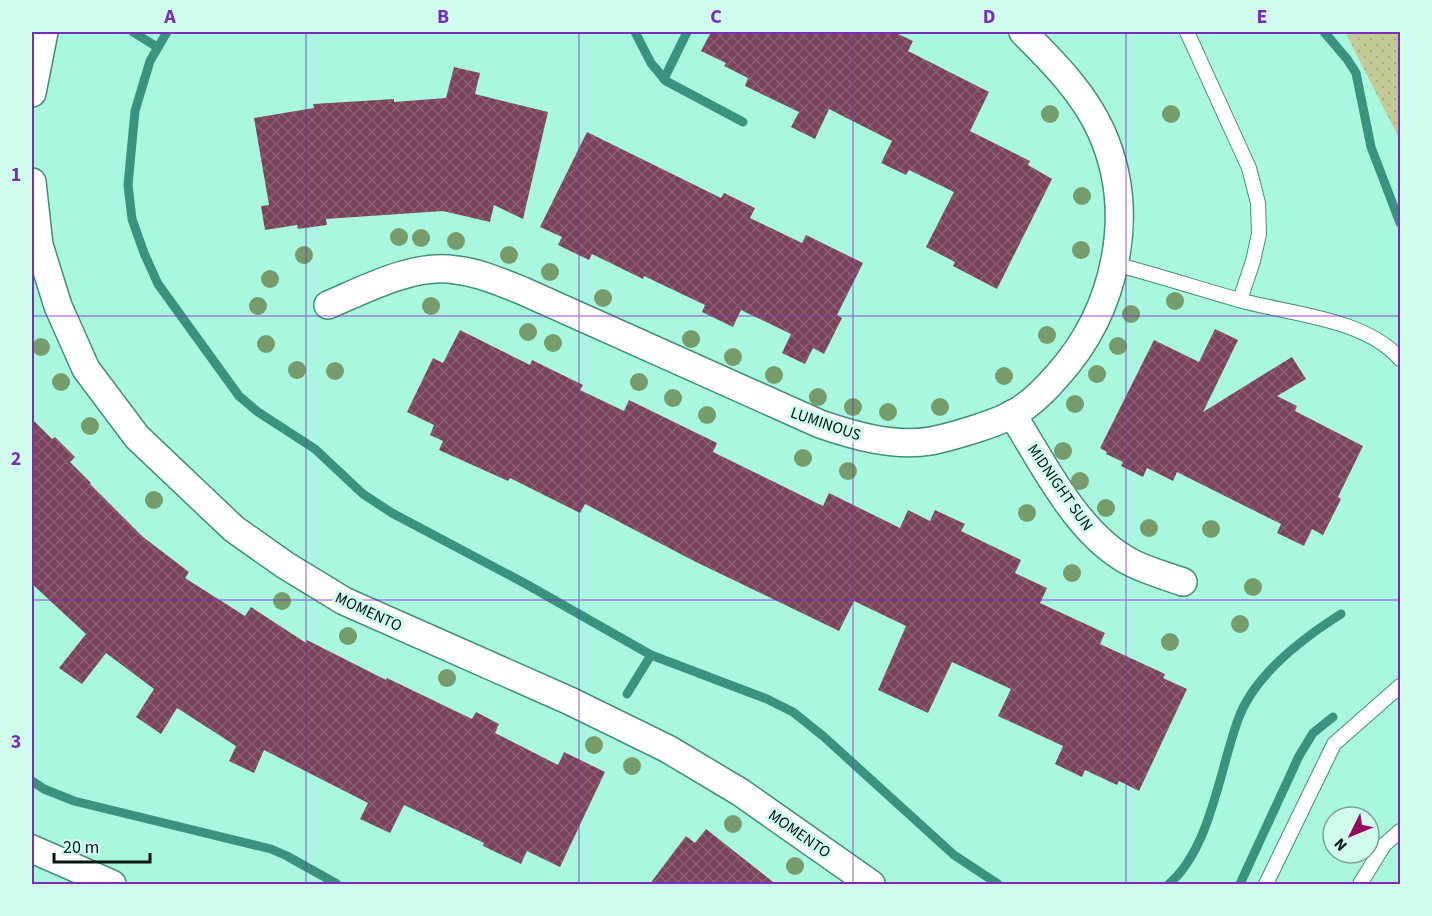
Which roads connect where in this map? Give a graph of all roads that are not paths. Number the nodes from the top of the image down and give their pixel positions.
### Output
1 (44, 32) edge
2 (1023, 32) edge
3 (1187, 32) edge
4 (32, 93) edge
5 (32, 182) edge
6 (1115, 264) junction
7 (1240, 300) junction
8 (328, 305) dead end
9 (1401, 359) edge
10 (1012, 414) junction
11 (1184, 582) dead end
12 (1401, 686) edge
13 (1401, 831) edge
14 (32, 849) edge
15 (111, 885) edge
16 (871, 885) edge
17 (1266, 885) edge
18 (1360, 885) edge

1 - 4 street
2 - 6 street, LUMINOUS
3 - 7 lane
5 - 16 street, MOMENTO
6 - 7 lane
6 - 10 street, LUMINOUS
7 - 9 lane
8 - 10 street, LUMINOUS
10 - 11 street, MIDNIGHT SUN
12 - 17 lane
13 - 18 lane
14 - 15 street

